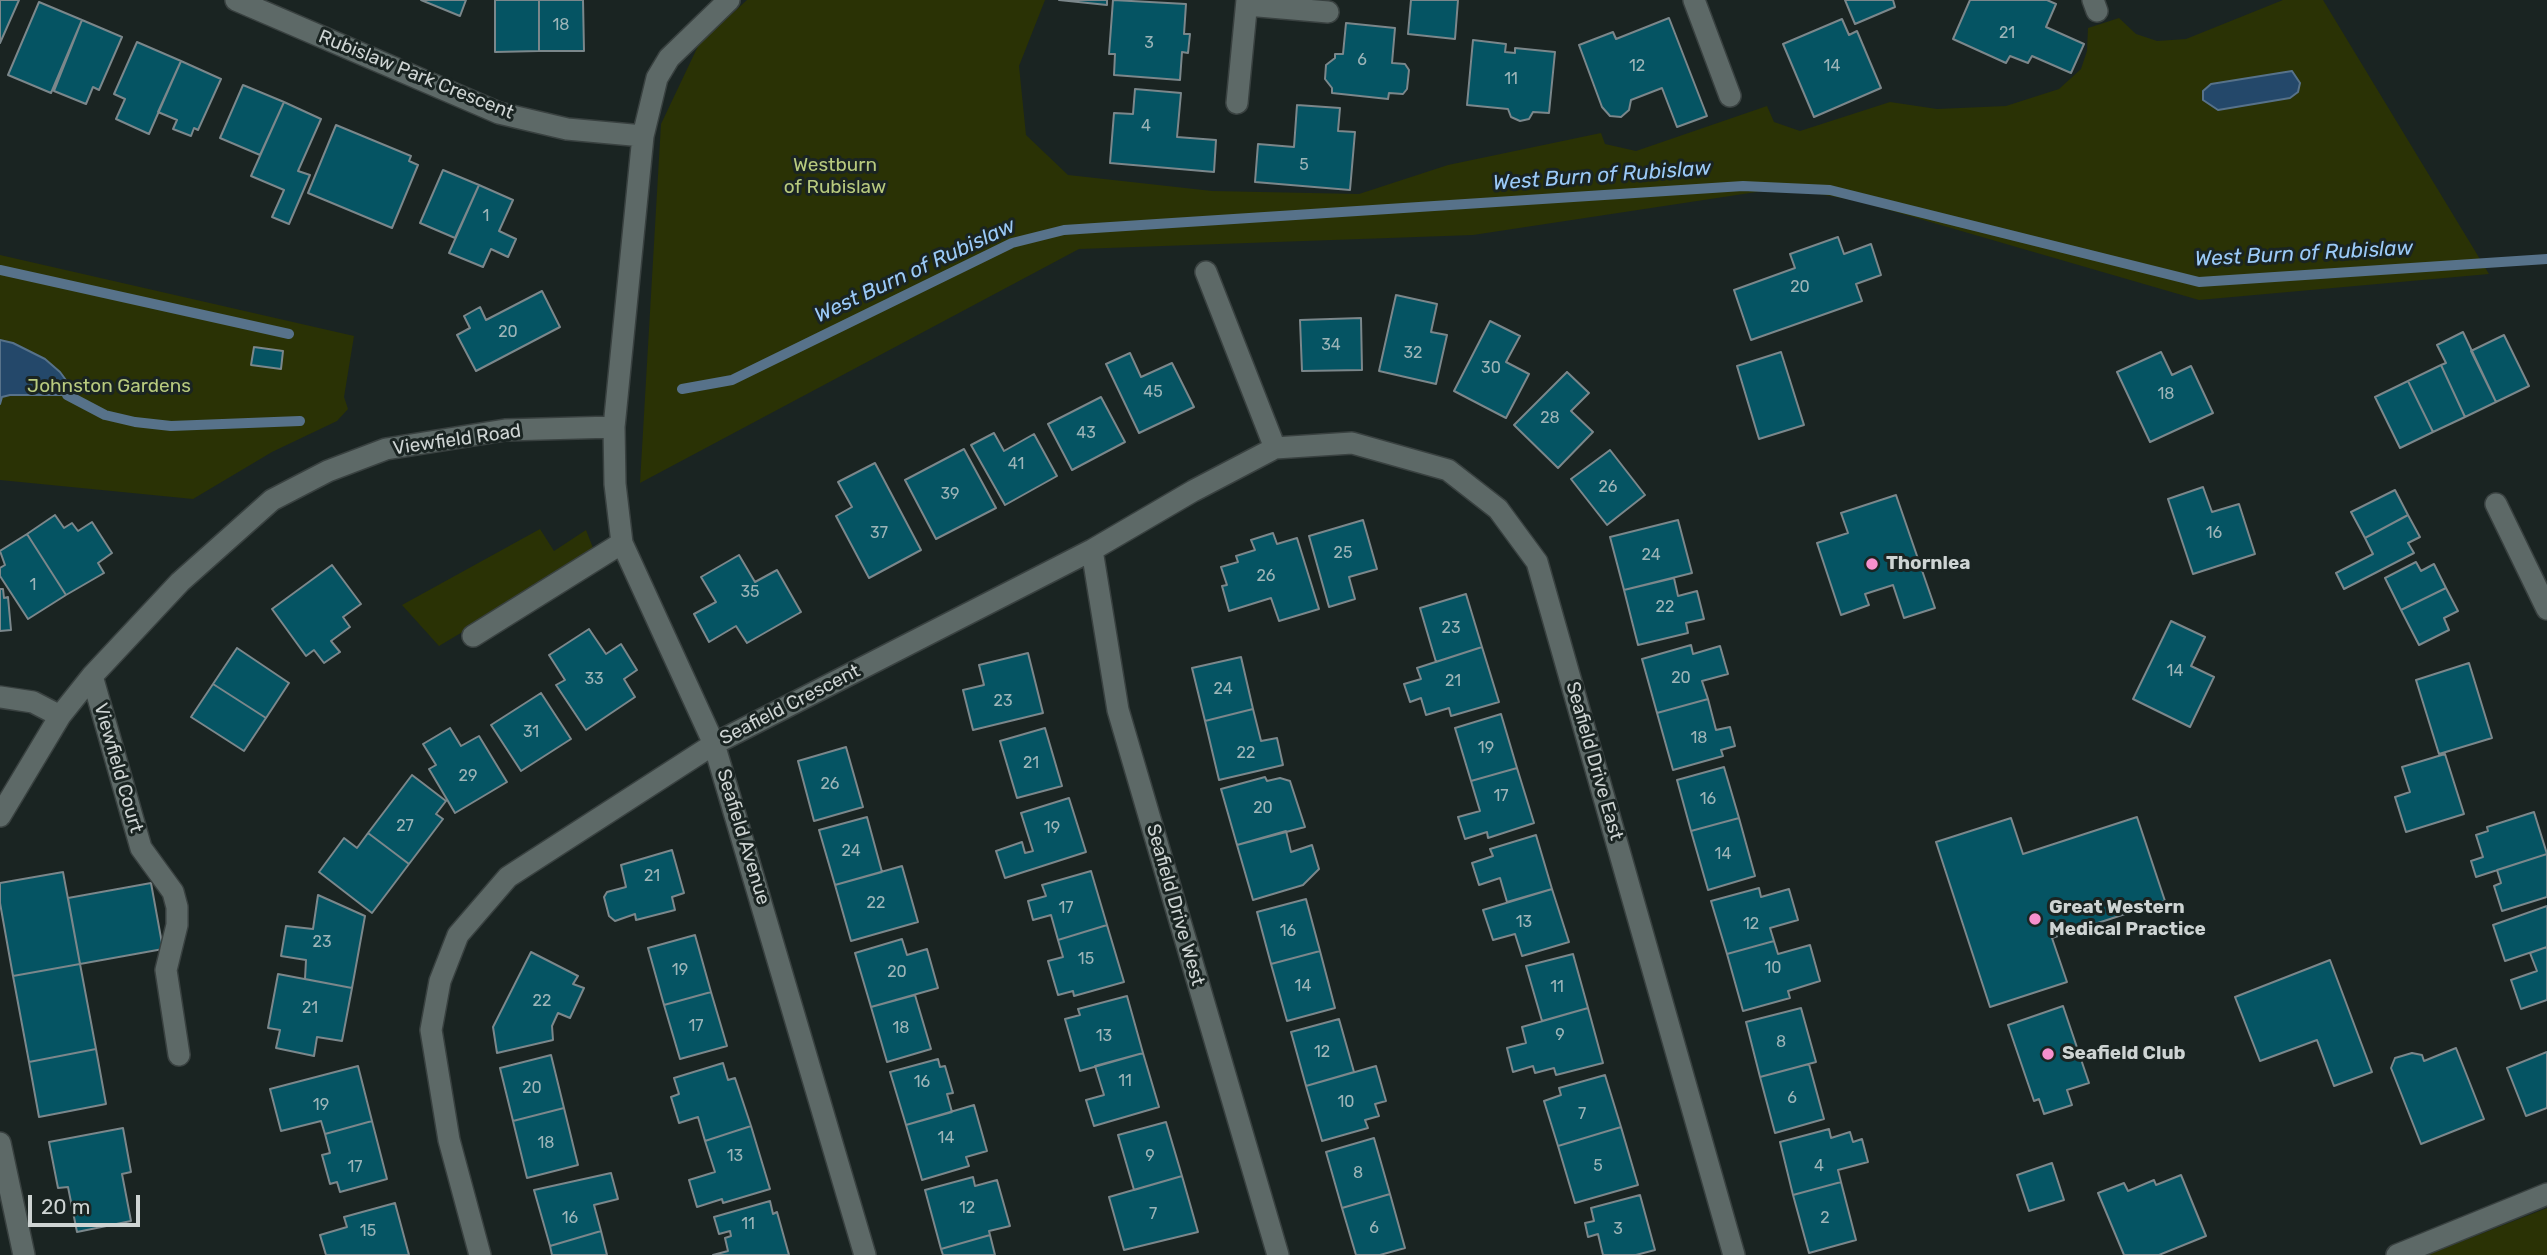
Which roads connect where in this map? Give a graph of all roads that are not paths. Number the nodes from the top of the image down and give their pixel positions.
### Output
1 (236, 0) edge
2 (729, 0) edge
3 (1693, 0) edge
4 (1247, 2) edge
5 (1328, 12) dead end
6 (1730, 96) dead end
7 (1237, 103) dead end
8 (643, 136) junction
9 (1206, 272) dead end
10 (614, 427) junction
11 (1275, 448) junction
12 (2496, 504) dead end
13 (622, 543) junction
14 (1092, 550) junction
15 (2547, 609) edge
16 (473, 636) dead end
17 (92, 676) junction
18 (0, 697) edge
19 (60, 716) junction
20 (714, 744) junction
21 (0, 816) edge
22 (179, 1055) dead end
23 (0, 1143) edge
24 (2547, 1194) edge
25 (24, 1255) edge
26 (480, 1255) edge
27 (865, 1255) edge
28 (1278, 1255) edge
29 (1734, 1255) edge
30 (2397, 1255) edge

1 - 8 street, Rubislaw Park Crescent
2 - 8 street
3 - 6 street
4 - 5 street
4 - 7 street
8 - 10 street
9 - 11 street
10 - 13 street, Seafield Avenue
10 - 17 street, Viewfield Road
11 - 14 street, Seafield Crescent
11 - 29 street, Seafield Drive East
12 - 15 street
13 - 16 street
13 - 20 street, Seafield Avenue
14 - 20 street, Seafield Crescent
14 - 28 street, Seafield Drive West
17 - 19 street, Viewfield Road
17 - 22 street, Viewfield Court
18 - 19 street
19 - 21 street, Viewfield Road
20 - 26 street, Seafield Crescent
20 - 27 street, Seafield Avenue
23 - 25 street
24 - 30 street

